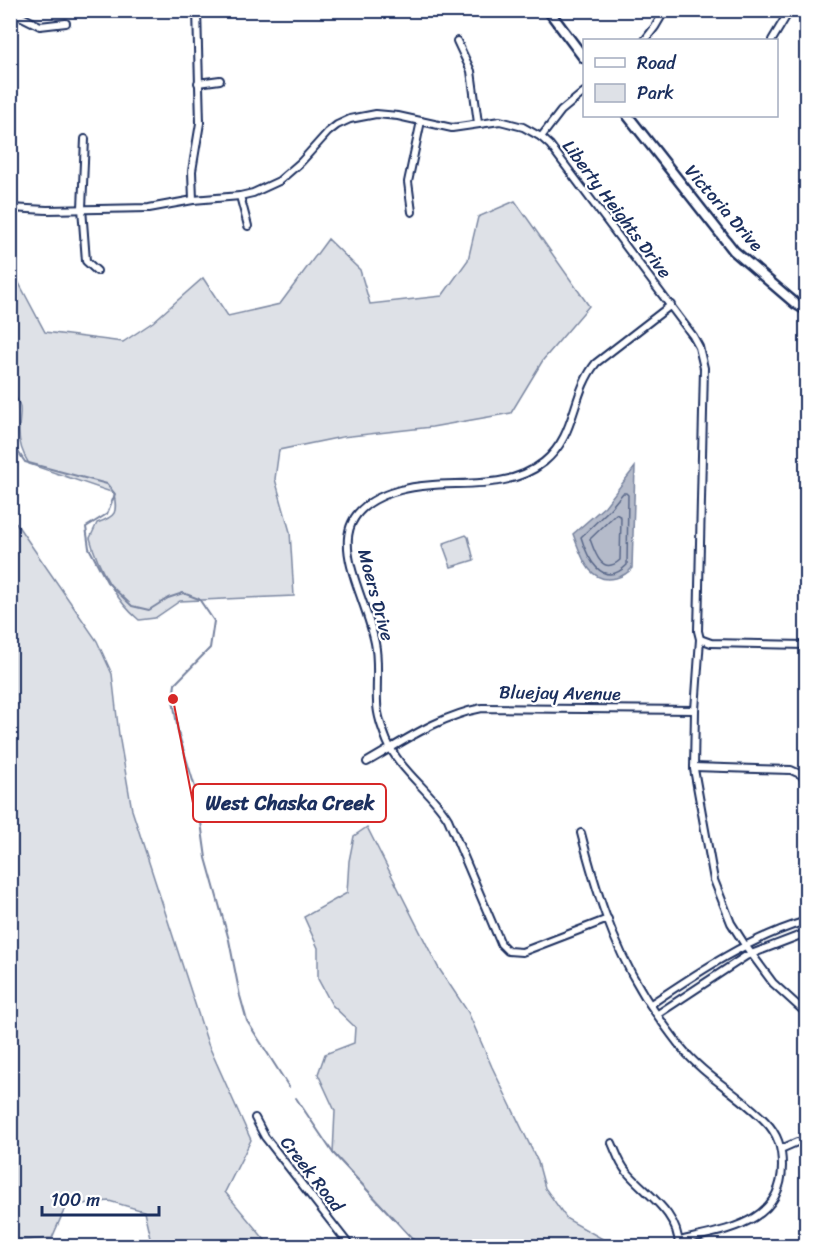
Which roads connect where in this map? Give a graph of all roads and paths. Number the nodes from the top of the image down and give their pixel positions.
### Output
1 (197, 10) edge
2 (548, 10) edge
3 (664, 10) edge
4 (790, 10) edge
5 (10, 11) edge
6 (66, 23) dead end
7 (646, 39) edge
8 (773, 39) edge
9 (457, 41) dead end
10 (583, 55) edge
11 (220, 80) dead end
12 (198, 82) junction
13 (583, 94) edge
14 (628, 117) edge
15 (421, 121) junction
16 (478, 123) junction
17 (541, 137) junction
18 (85, 139) dead end
19 (240, 196) junction
20 (193, 200) junction
21 (10, 208) edge
22 (82, 208) junction
23 (412, 212) dead end
24 (248, 226) dead end
25 (97, 271) dead end
26 (670, 305) junction
27 (807, 310) edge
28 (700, 639) junction
29 (807, 645) edge
30 (695, 710) junction
31 (391, 748) junction
32 (366, 762) dead end
33 (694, 767) junction
34 (807, 785) edge
35 (581, 833) dead end
36 (608, 919) junction
37 (807, 921) edge
38 (807, 933) edge
39 (745, 945) junction
40 (752, 954) junction
41 (651, 1004) junction
42 (807, 1013) edge
43 (658, 1014) junction
44 (255, 1118) dead end
45 (797, 1142) dead end
46 (612, 1143) dead end
47 (781, 1149) junction
48 (679, 1244) edge
49 (350, 1246) edge

1 - 12 street
2 - 10 street
3 - 7 street
4 - 8 street
5 - 6 street
9 - 16 street
11 - 12 street
12 - 20 street
13 - 17 street
14 - 27 street, Victoria Drive
15 - 16 street, Liberty Heights Drive
15 - 19 street, Liberty Heights Drive
15 - 23 street
16 - 17 street, Liberty Heights Drive
17 - 26 street, Liberty Heights Drive
18 - 22 street
19 - 20 street, Liberty Heights Drive
19 - 24 street
20 - 22 street, Liberty Heights Drive
21 - 22 street, Liberty Heights Drive
22 - 25 street
26 - 28 street, Liberty Heights Drive
26 - 31 street, Moers Drive
28 - 29 street
28 - 30 street
30 - 31 street, Bluejay Avenue
30 - 33 street
31 - 32 street, Bluejay Avenue
31 - 36 street, Moers Drive
33 - 34 street
33 - 39 street
35 - 36 street
36 - 41 street
37 - 39 street
38 - 40 street
39 - 40 street
39 - 41 street
40 - 42 street
40 - 43 street
41 - 43 street
43 - 47 street
44 - 49 street, Creek Road
45 - 47 street
46 - 48 street
47 - 48 street

